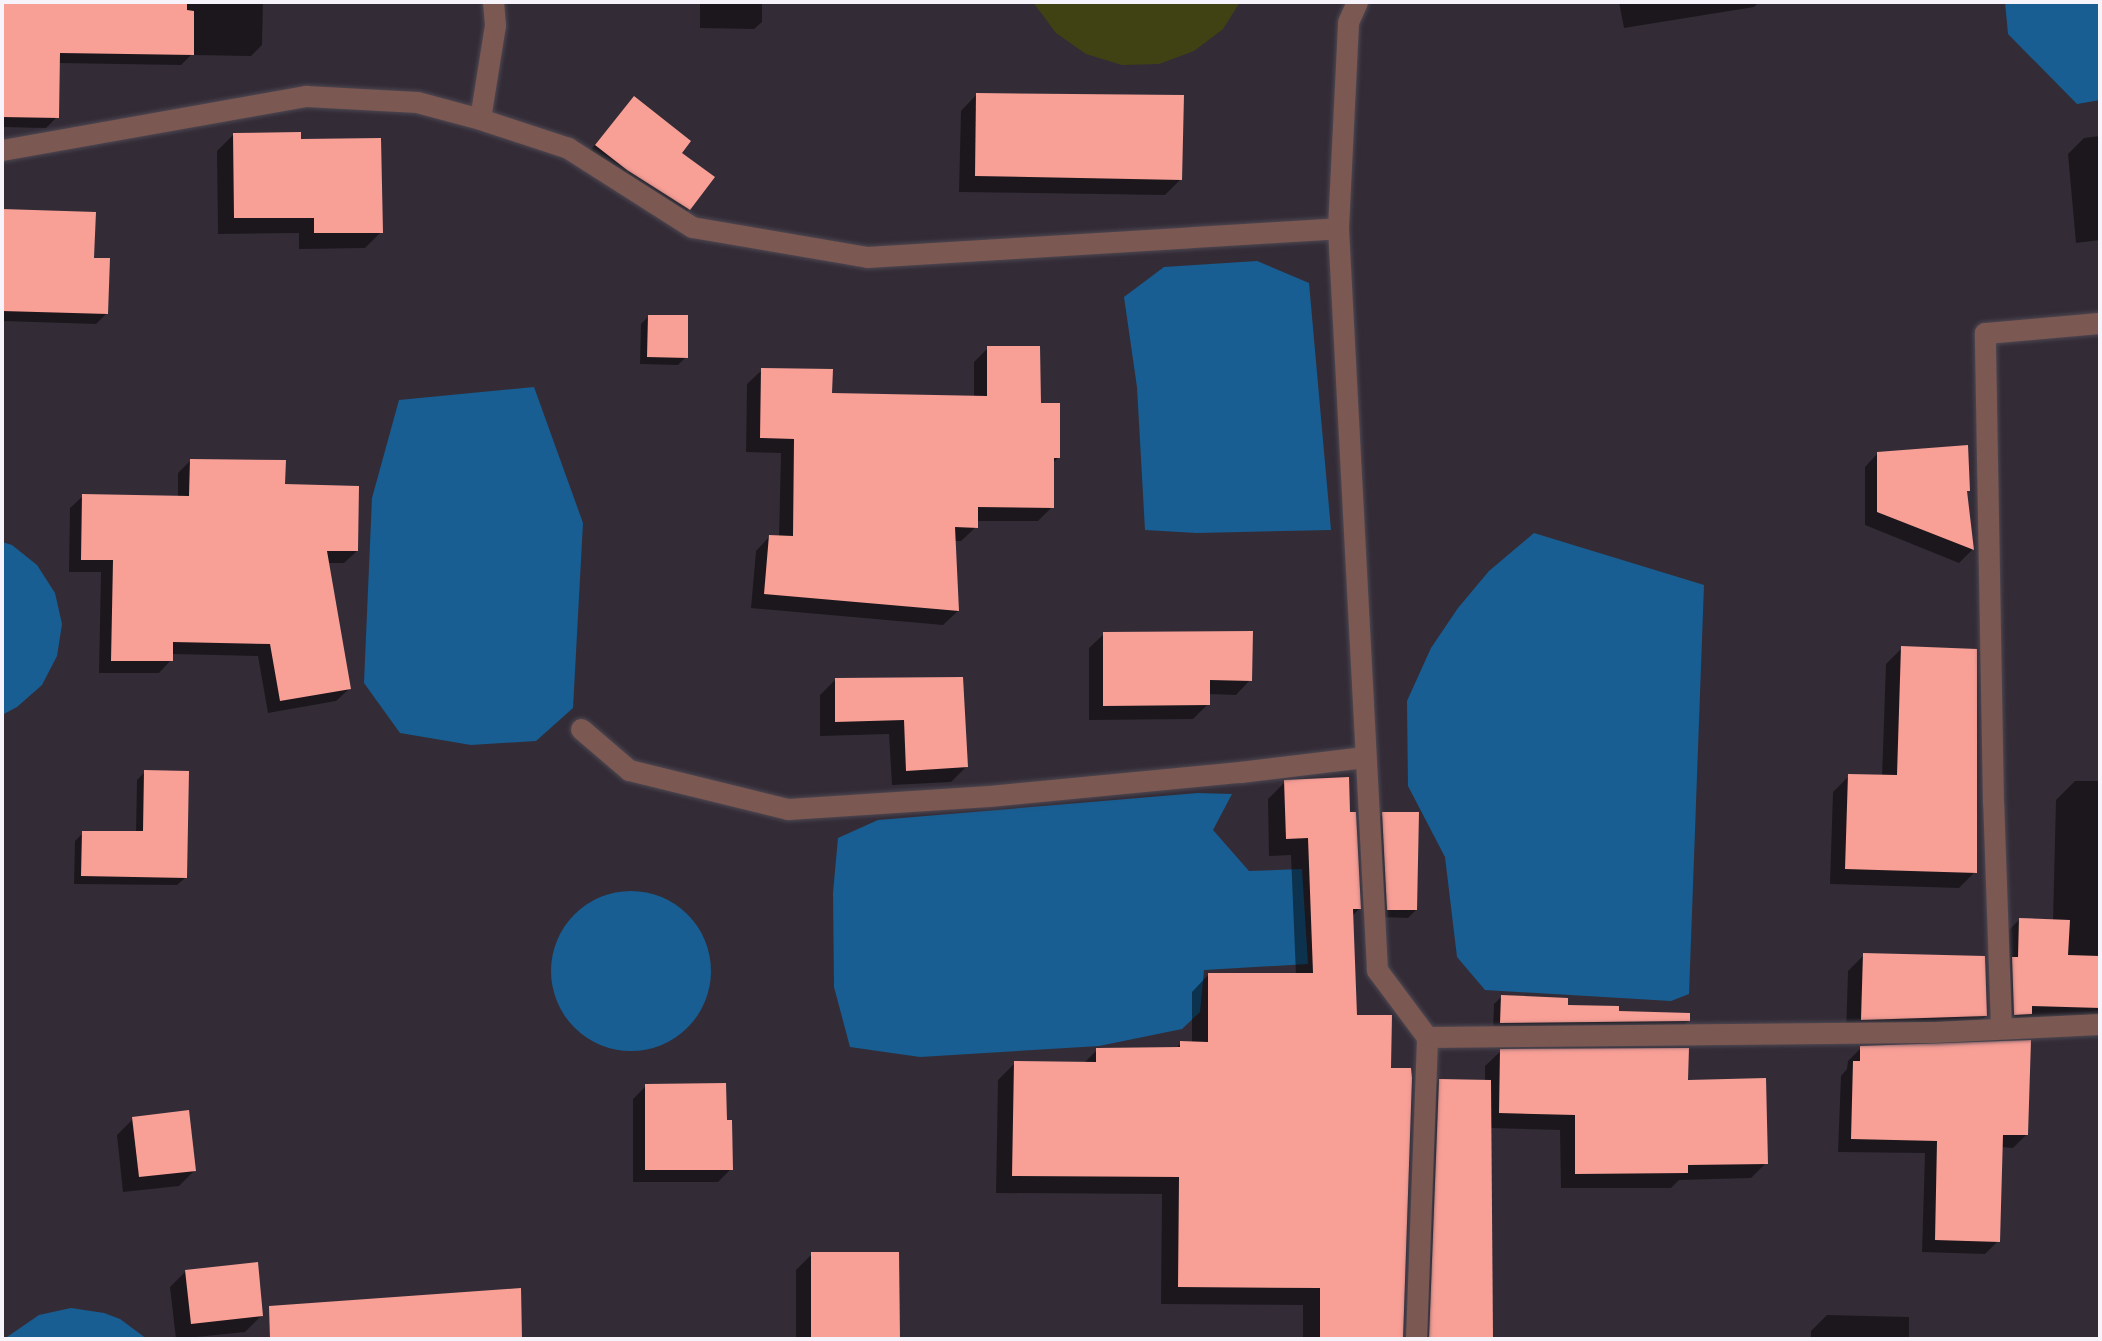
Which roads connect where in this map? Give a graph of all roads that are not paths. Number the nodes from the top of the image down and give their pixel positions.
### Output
1 (493, 2) edge
2 (1357, 2) edge
3 (480, 119) junction
4 (2, 150) edge
5 (1338, 228) junction
6 (2100, 323) edge
7 (581, 729) dead end
8 (1364, 757) junction
9 (2100, 1024) edge
10 (2001, 1027) junction
11 (1427, 1037) junction
12 (1416, 1339) edge

1 - 3 street
2 - 5 street
3 - 4 street
3 - 5 street
5 - 8 street
6 - 10 street
7 - 8 street
8 - 11 street
9 - 10 street
10 - 11 street
11 - 12 street

